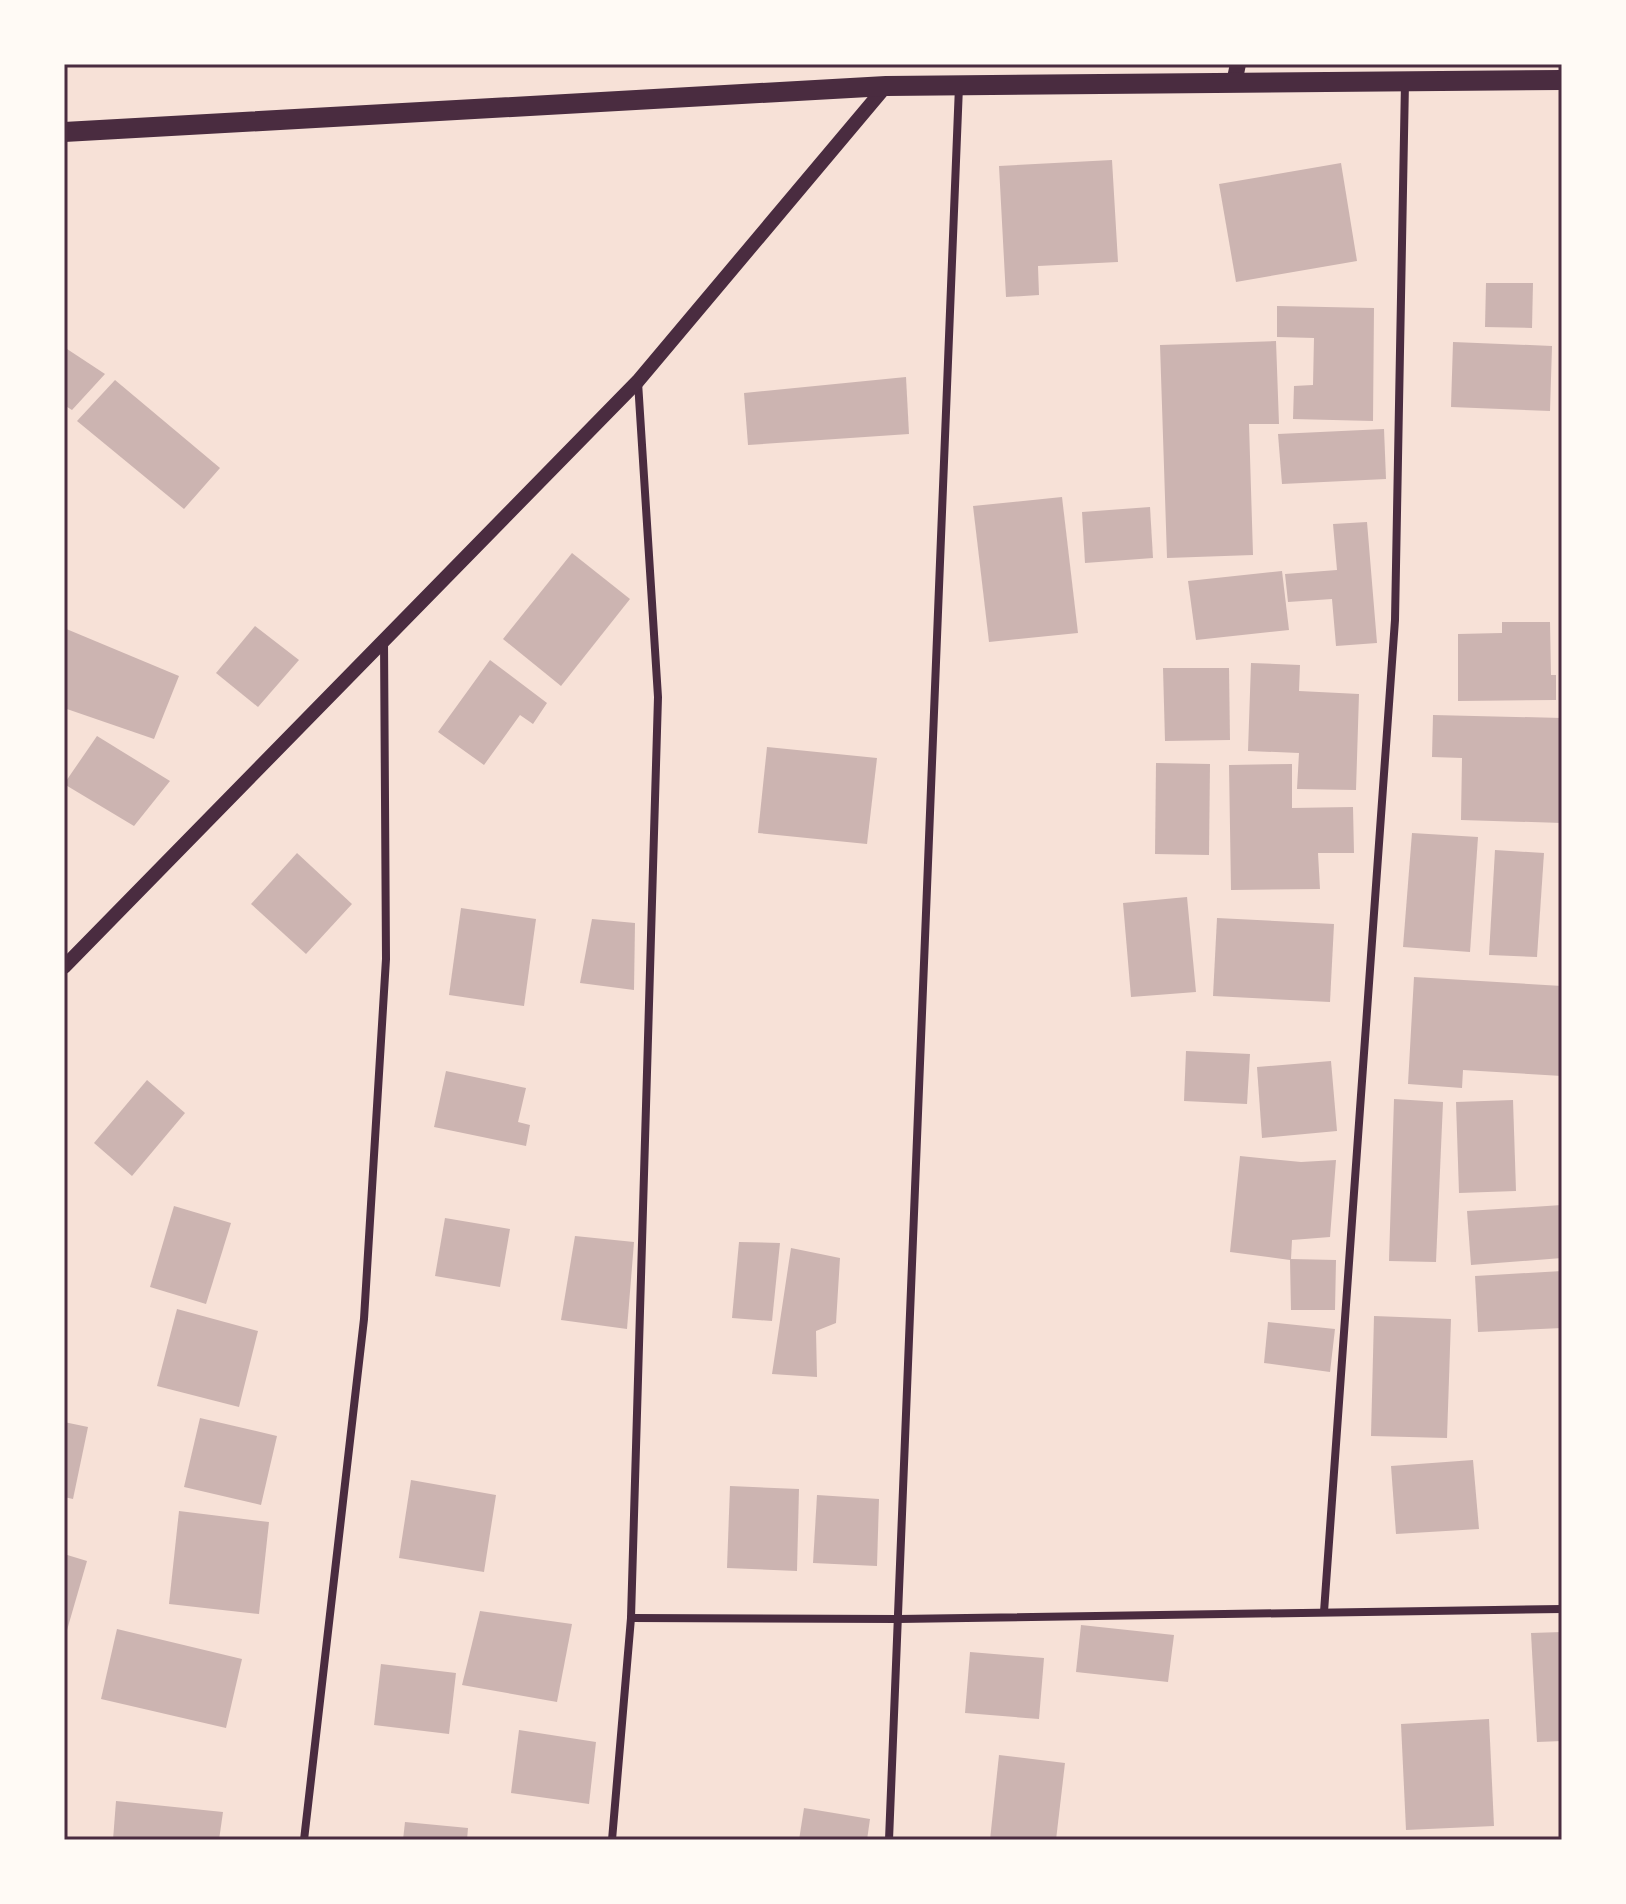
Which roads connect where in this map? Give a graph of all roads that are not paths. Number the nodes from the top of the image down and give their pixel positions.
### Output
1 (1236, 73) edge
2 (1562, 80) edge
3 (1405, 81) junction
4 (959, 85) junction
5 (886, 86) junction
6 (64, 132) edge
7 (638, 381) junction
8 (384, 639) junction
9 (64, 967) edge
10 (1562, 1609) edge
11 (1324, 1612) junction
12 (631, 1618) junction
13 (898, 1619) junction
14 (304, 1840) edge
15 (612, 1840) edge
16 (889, 1840) edge

1 - 3 main road
1 - 4 main road
2 - 3 main road
3 - 11 street
4 - 5 main road
4 - 13 street
5 - 6 main road
5 - 7 street
7 - 8 street
7 - 12 street
8 - 9 street
8 - 14 street
10 - 11 street
11 - 13 street
12 - 13 street
12 - 15 street
13 - 16 street

